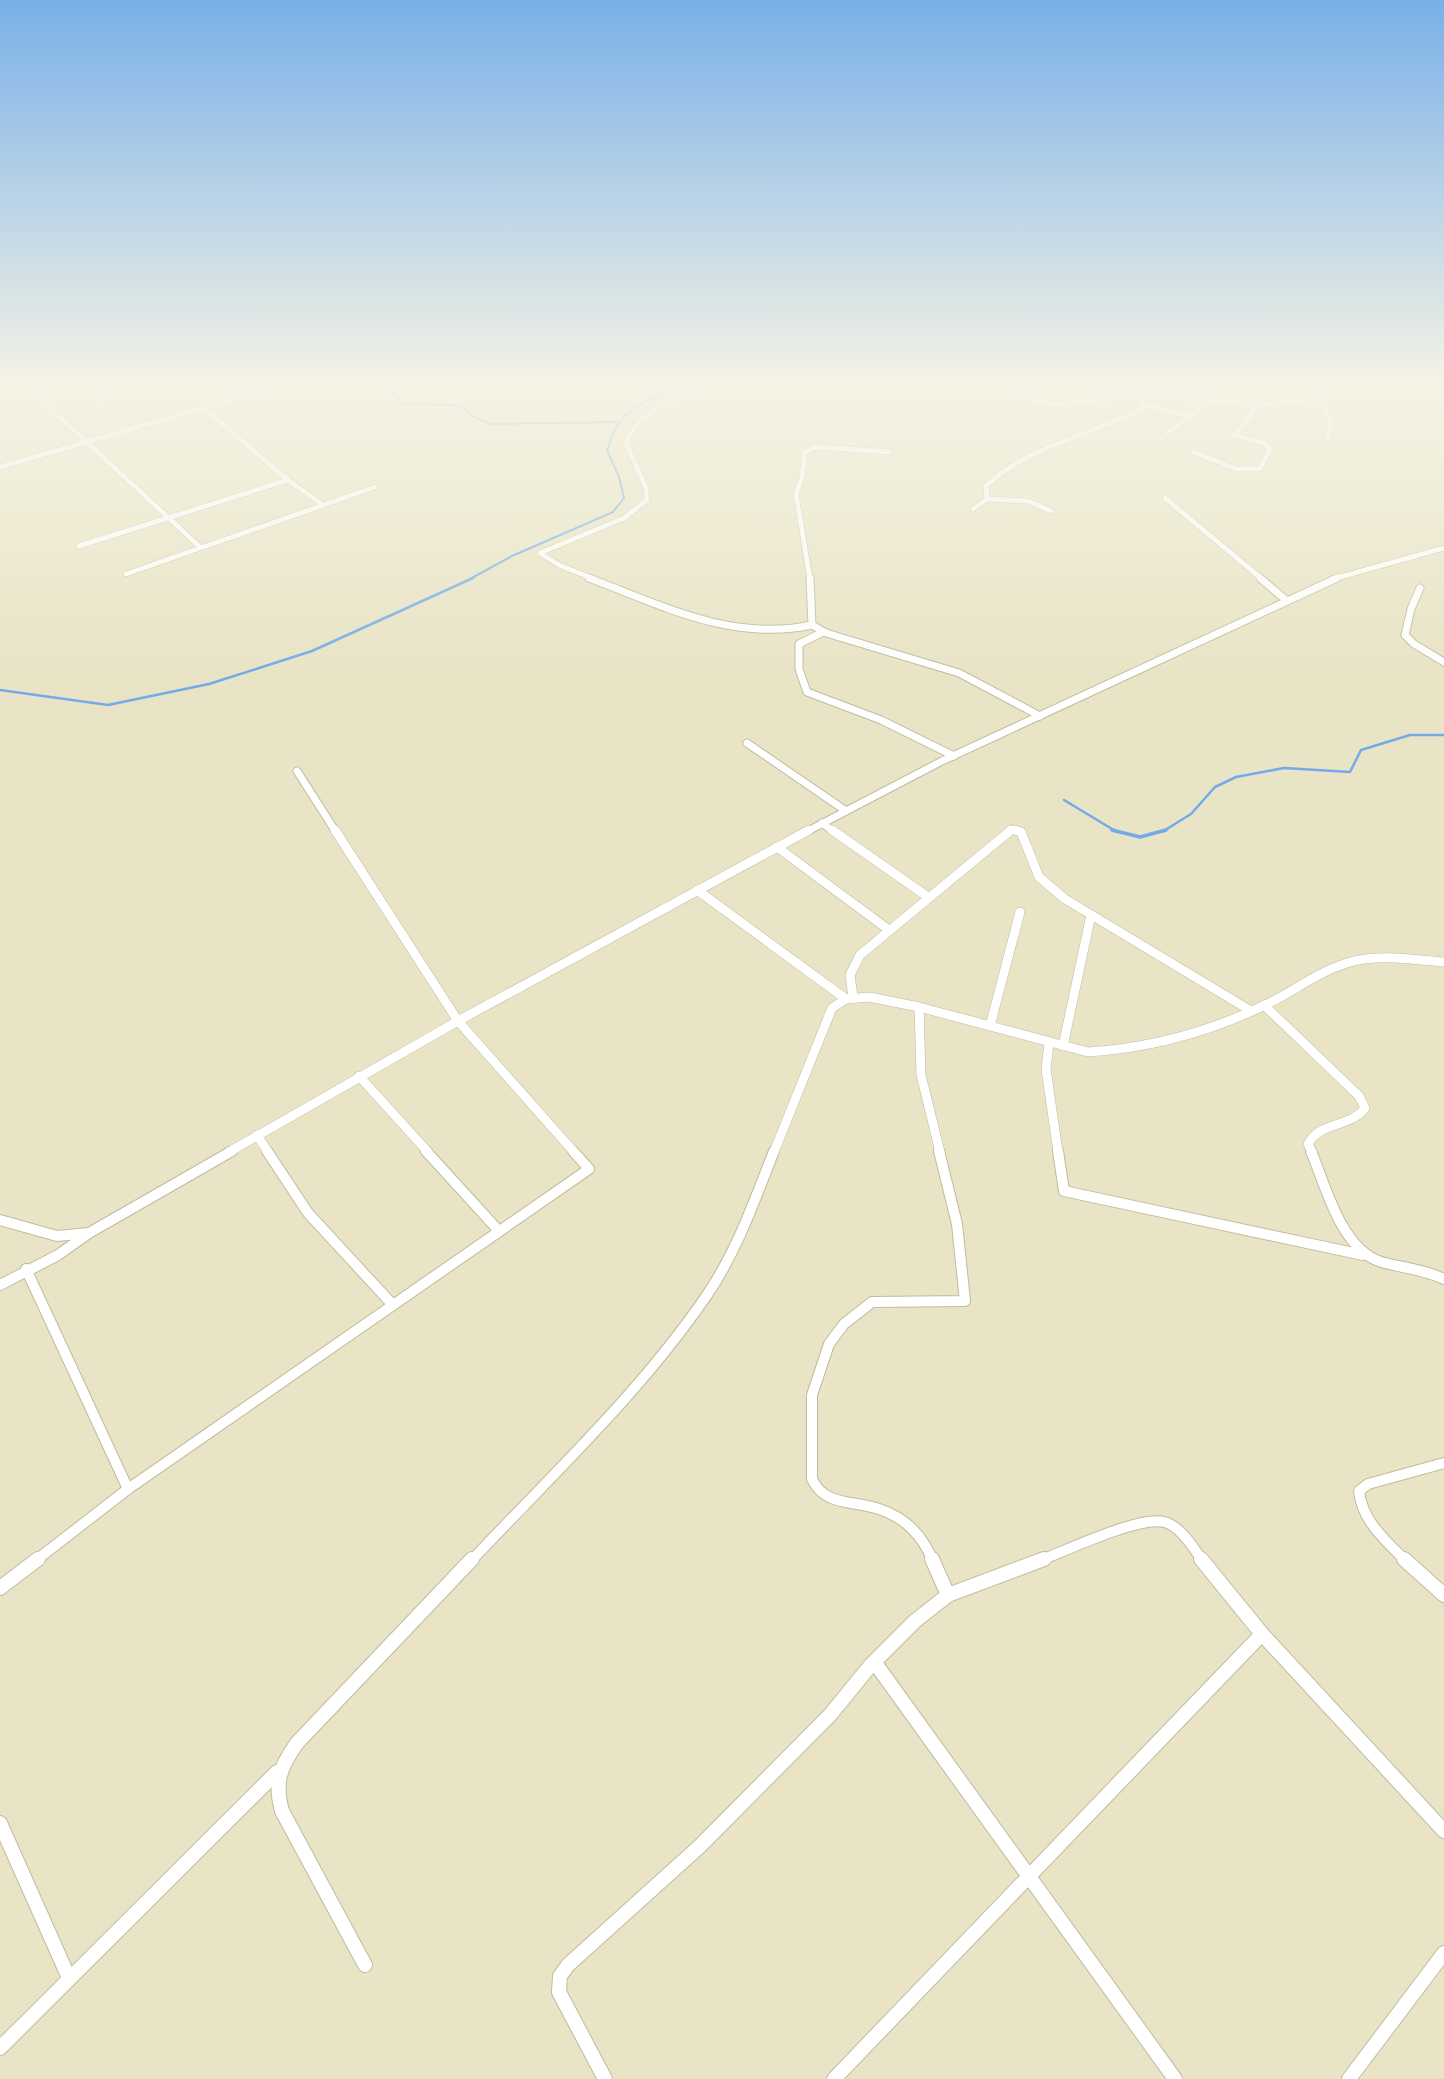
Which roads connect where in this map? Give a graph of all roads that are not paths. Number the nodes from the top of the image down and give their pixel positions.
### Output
1 (126, 477) edge
2 (285, 477) edge
3 (641, 477) edge
4 (803, 477) edge
5 (993, 477) edge
6 (288, 480) junction
7 (375, 487) dead end
8 (1165, 498) dead end
9 (987, 499) junction
10 (323, 505) junction
11 (973, 509) dead end
12 (1051, 511) dead end
13 (170, 517) junction
14 (79, 546) dead end
15 (200, 547) junction
16 (1444, 548) edge
17 (127, 574) dead end
18 (1420, 588) dead end
19 (1286, 600) junction
20 (811, 625) junction
21 (823, 632) junction
22 (1444, 662) edge
23 (1040, 716) junction
24 (747, 743) dead end
25 (954, 756) junction
26 (297, 771) dead end
27 (846, 811) junction
28 (822, 823) junction
29 (777, 847) junction
30 (697, 890) junction
31 (928, 897) junction
32 (1020, 912) dead end
33 (1091, 915) junction
34 (889, 930) junction
35 (1444, 962) edge
36 (849, 998) junction
37 (1264, 1005) junction
38 (919, 1007) junction
39 (1251, 1010) junction
40 (458, 1021) junction
41 (990, 1026) junction
42 (1049, 1043) junction
43 (1063, 1046) junction
44 (359, 1076) junction
45 (257, 1135) junction
46 (0, 1220) edge
47 (498, 1230) junction
48 (89, 1233) junction
49 (1363, 1255) junction
50 (26, 1269) junction
51 (1444, 1279) edge
52 (0, 1285) edge
53 (392, 1304) junction
54 (1444, 1463) edge
55 (128, 1489) junction
56 (0, 1588) edge
57 (948, 1595) junction
58 (1444, 1595) edge
59 (1262, 1634) junction
60 (875, 1663) junction
61 (276, 1772) junction
62 (0, 1824) edge
63 (1444, 1831) edge
64 (1030, 1877) junction
65 (1444, 1953) edge
66 (365, 1965) dead end
67 (69, 1979) junction
68 (0, 2048) edge
69 (605, 2079) edge
70 (834, 2079) edge
71 (1175, 2079) edge
72 (1349, 2079) edge

1 - 13 street
2 - 6 street
3 - 20 street
4 - 20 street
5 - 9 street
6 - 10 street
6 - 13 street
7 - 10 street
8 - 19 street
9 - 11 street
9 - 12 street
10 - 15 street
13 - 14 street
13 - 15 street
15 - 17 street
16 - 19 street
18 - 22 street
19 - 23 street
20 - 21 street
21 - 23 street
21 - 25 street
23 - 25 street
24 - 27 street
25 - 27 street
26 - 40 street
27 - 28 street
28 - 29 street
28 - 31 street
29 - 30 street
29 - 34 street
30 - 36 street
30 - 40 street
31 - 33 street
31 - 34 street
32 - 41 street
33 - 39 street
33 - 43 street
34 - 36 street
35 - 37 street
36 - 38 street
36 - 61 street
37 - 39 street
37 - 49 street
38 - 41 street
38 - 57 street
39 - 43 street
40 - 44 street
40 - 47 street
41 - 42 street
42 - 43 street
42 - 49 street
44 - 45 street
44 - 47 street
45 - 48 street
45 - 53 street
46 - 48 street
47 - 53 street
48 - 50 street
49 - 51 street
50 - 52 street
50 - 55 street
53 - 55 street
54 - 58 street
55 - 56 street
57 - 59 street
57 - 60 street
59 - 63 street
59 - 64 street
60 - 64 street
60 - 69 street
61 - 66 street
61 - 67 street
62 - 67 street
64 - 70 street
64 - 71 street
65 - 72 street
67 - 68 street

